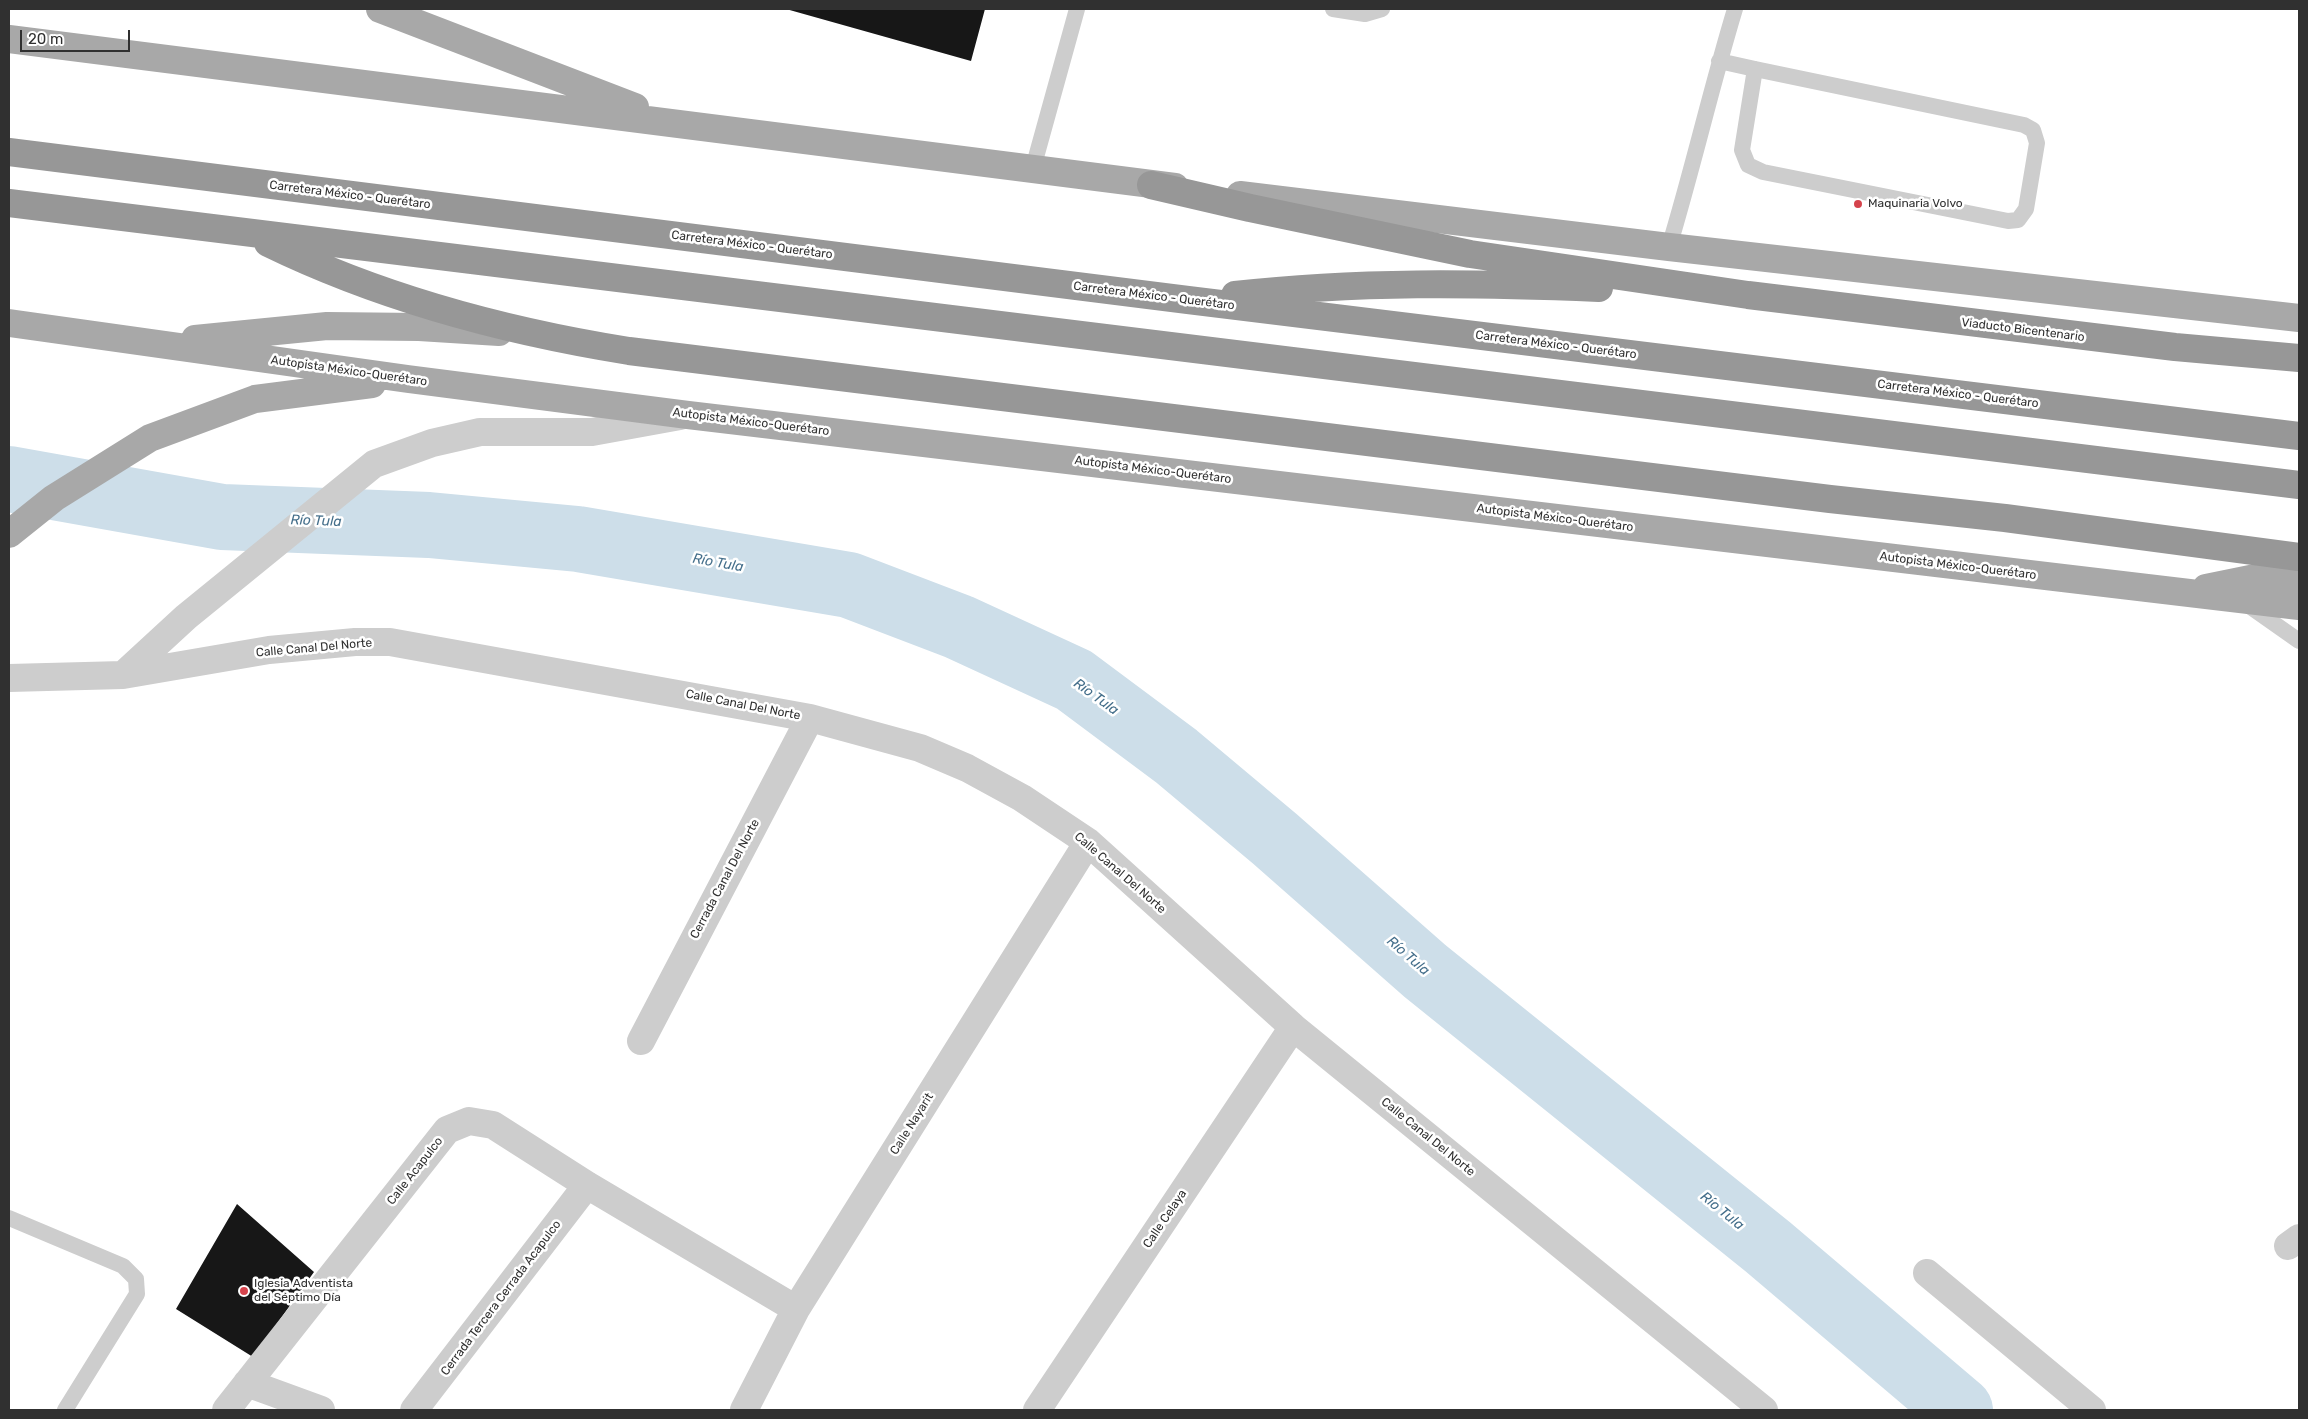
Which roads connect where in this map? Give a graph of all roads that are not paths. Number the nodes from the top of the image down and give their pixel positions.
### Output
1 (380, 9) edge
2 (1077, 9) edge
3 (1333, 9) edge
4 (1382, 9) edge
5 (1735, 9) edge
6 (9, 39) edge
7 (1719, 61) junction
8 (1755, 69) junction
9 (674, 122) junction
10 (9, 152) edge
11 (1033, 168) junction
12 (1151, 184) junction
13 (9, 203) edge
14 (249, 234) junction
15 (1669, 247) junction
16 (1748, 296) junction
17 (1188, 300) junction
18 (2299, 318) edge
19 (9, 323) edge
20 (537, 335) junction
21 (151, 343) junction
22 (2299, 358) edge
23 (408, 379) junction
24 (688, 415) junction
25 (2299, 436) edge
26 (2299, 485) edge
27 (9, 534) edge
28 (2299, 557) edge
29 (2299, 582) edge
30 (2183, 593) junction
31 (2239, 599) junction
32 (2299, 606) edge
33 (2299, 641) edge
34 (123, 675) junction
35 (9, 678) edge
36 (810, 718) junction
37 (1088, 842) junction
38 (1293, 1027) junction
39 (641, 1041) dead end
40 (587, 1185) junction
41 (9, 1218) edge
42 (1927, 1274) dead end
43 (796, 1309) junction
44 (247, 1383) junction
45 (65, 1410) edge
46 (226, 1410) edge
47 (321, 1410) edge
48 (414, 1410) edge
49 (744, 1410) edge
50 (1037, 1410) edge
51 (1764, 1410) edge
52 (2092, 1410) edge

1 - 9 main road
2 - 11 lane
3 - 4 lane
5 - 7 lane
6 - 9 main road
7 - 8 lane
7 - 15 lane
8 - 8 lane
9 - 11 main road
10 - 17 highway, Carretera México - Querétaro
11 - 12 main road
12 - 15 main road
12 - 16 highway
13 - 14 highway
14 - 20 highway
14 - 26 highway
15 - 18 main road
16 - 17 highway
16 - 22 highway, Viaducto Bicentenario
17 - 25 highway, Carretera México - Querétaro
19 - 21 main road, Autopista México-Querétaro
20 - 21 main road
20 - 28 highway
21 - 23 main road, Autopista México-Querétaro
23 - 24 main road, Autopista México-Querétaro
23 - 27 main road
24 - 30 main road, Autopista México-Querétaro
24 - 34 street
29 - 30 main road
30 - 31 main road, Autopista México-Querétaro
31 - 32 main road, Autopista México-Querétaro
31 - 33 lane
34 - 35 street, Calle Canal Del Norte
34 - 36 street, Calle Canal Del Norte
36 - 37 street, Calle Canal Del Norte
36 - 39 street, Cerrada Canal Del Norte
37 - 38 street, Calle Canal Del Norte
37 - 43 street, Calle Nayarit
38 - 50 street, Calle Celaya
38 - 51 street, Calle Canal Del Norte
40 - 43 street, Calle Acapulco
40 - 44 street, Calle Acapulco
40 - 48 street, Cerrada Tercera Cerrada Acapulco
41 - 45 lane
42 - 52 street
43 - 49 street, Calle Nayarit
44 - 46 street, Calle Acapulco
44 - 47 street

